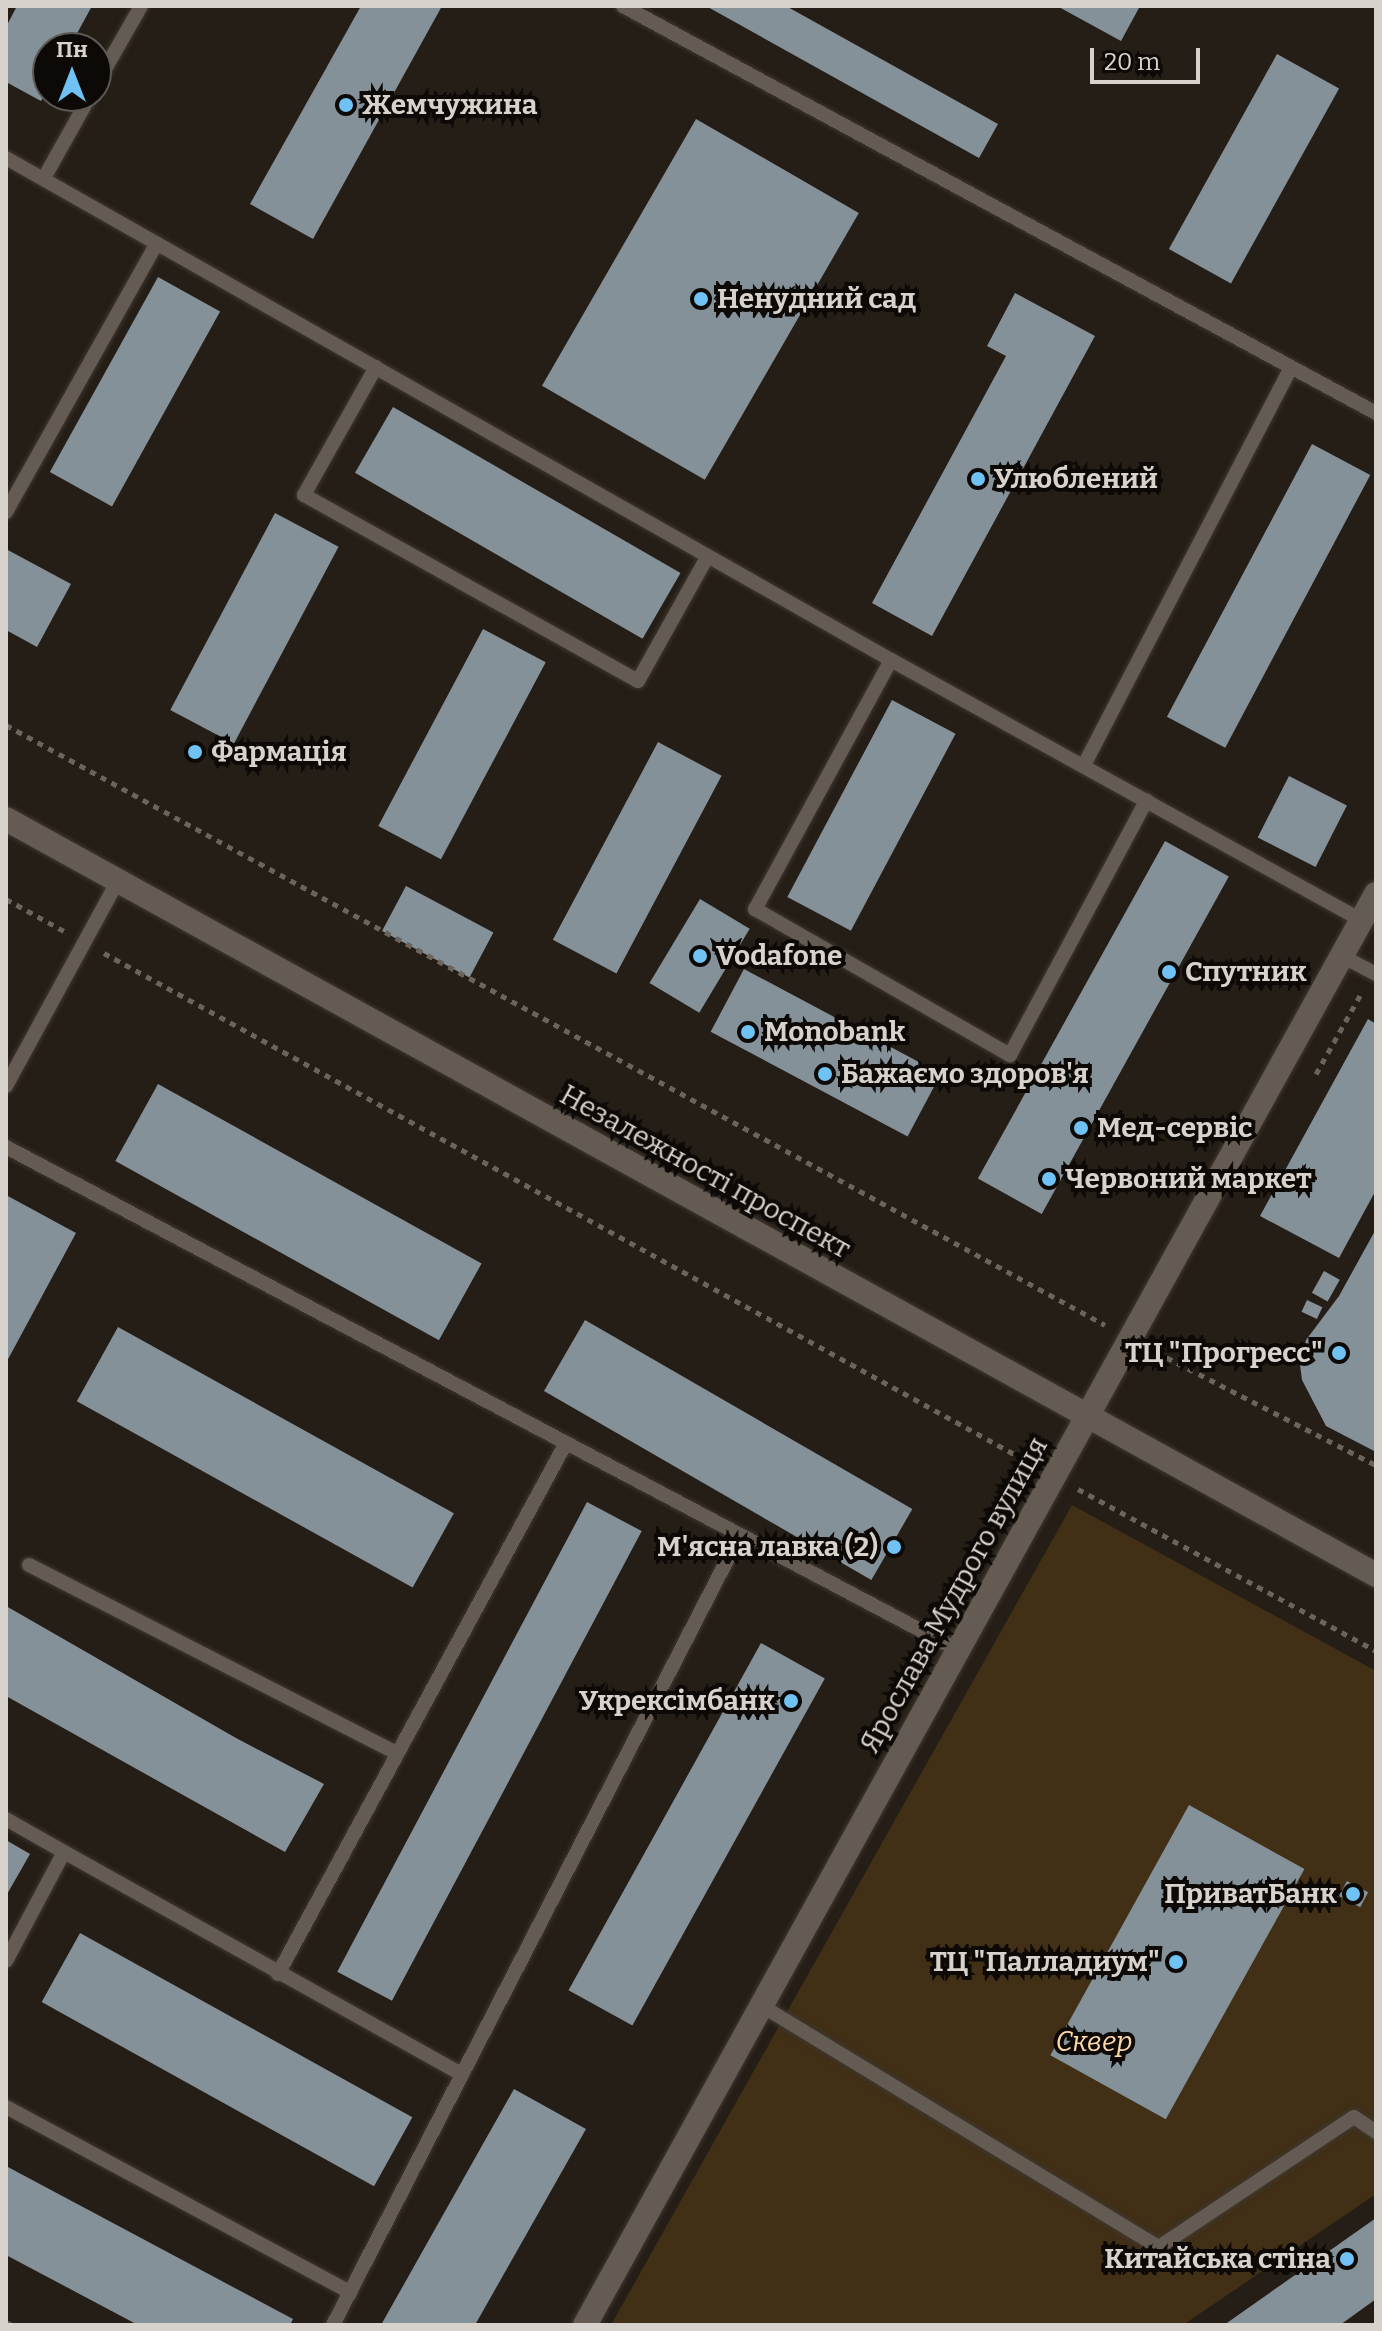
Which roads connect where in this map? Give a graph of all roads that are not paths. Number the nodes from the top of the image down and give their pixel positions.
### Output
1 (141, 6) edge
2 (623, 6) edge
3 (112, 57) edge
4 (81, 112) edge
5 (6, 158) edge
6 (44, 178) junction
7 (157, 243) junction
8 (376, 367) junction
9 (1291, 368) junction
10 (1376, 413) edge
11 (6, 512) edge
12 (708, 556) junction
13 (891, 660) junction
14 (1084, 765) junction
15 (1147, 800) junction
16 (6, 819) edge
17 (118, 881) junction
18 (1376, 894) edge
19 (1361, 920) junction
20 (1342, 956) junction
21 (1376, 974) edge
22 (6, 1086) edge
23 (6, 1147) edge
24 (1087, 1417) junction
25 (566, 1443) junction
26 (740, 1535) junction
27 (29, 1565) dead end
28 (1376, 1575) edge
29 (958, 1650) junction
30 (397, 1753) junction
31 (6, 1819) edge
32 (64, 1852) junction
33 (6, 1961) edge
34 (278, 1974) junction
35 (762, 2006) junction
36 (462, 2074) junction
37 (6, 2107) edge
38 (1376, 2132) edge
39 (350, 2292) junction
40 (333, 2325) edge
41 (585, 2325) edge

1 - 3 lane
2 - 9 lane
4 - 6 lane
5 - 6 lane
6 - 7 lane
7 - 8 lane
7 - 11 lane
8 - 12 lane
8 - 12 lane
9 - 10 lane
9 - 14 lane
12 - 13 lane
13 - 14 lane
13 - 15 lane
14 - 15 lane
15 - 19 lane
16 - 17 street, Незалежності проспект
17 - 22 lane
17 - 24 street, Незалежності проспект
18 - 19 street, Ярослава Мудрого вулиця
19 - 20 street, Ярослава Мудрого вулиця
20 - 21 lane
20 - 24 street, Ярослава Мудрого вулиця
23 - 25 lane
24 - 28 street, Незалежності проспект
24 - 29 street, Ярослава Мудрого вулиця
25 - 26 lane
25 - 30 lane
26 - 29 lane
26 - 36 lane
27 - 30 lane
29 - 35 street, Ярослава Мудрого вулиця
30 - 34 lane
31 - 32 lane
32 - 33 lane
32 - 34 lane
34 - 36 lane
35 - 38 lane
35 - 41 street, Ярослава Мудрого вулиця
36 - 39 lane
37 - 39 lane
39 - 40 lane

